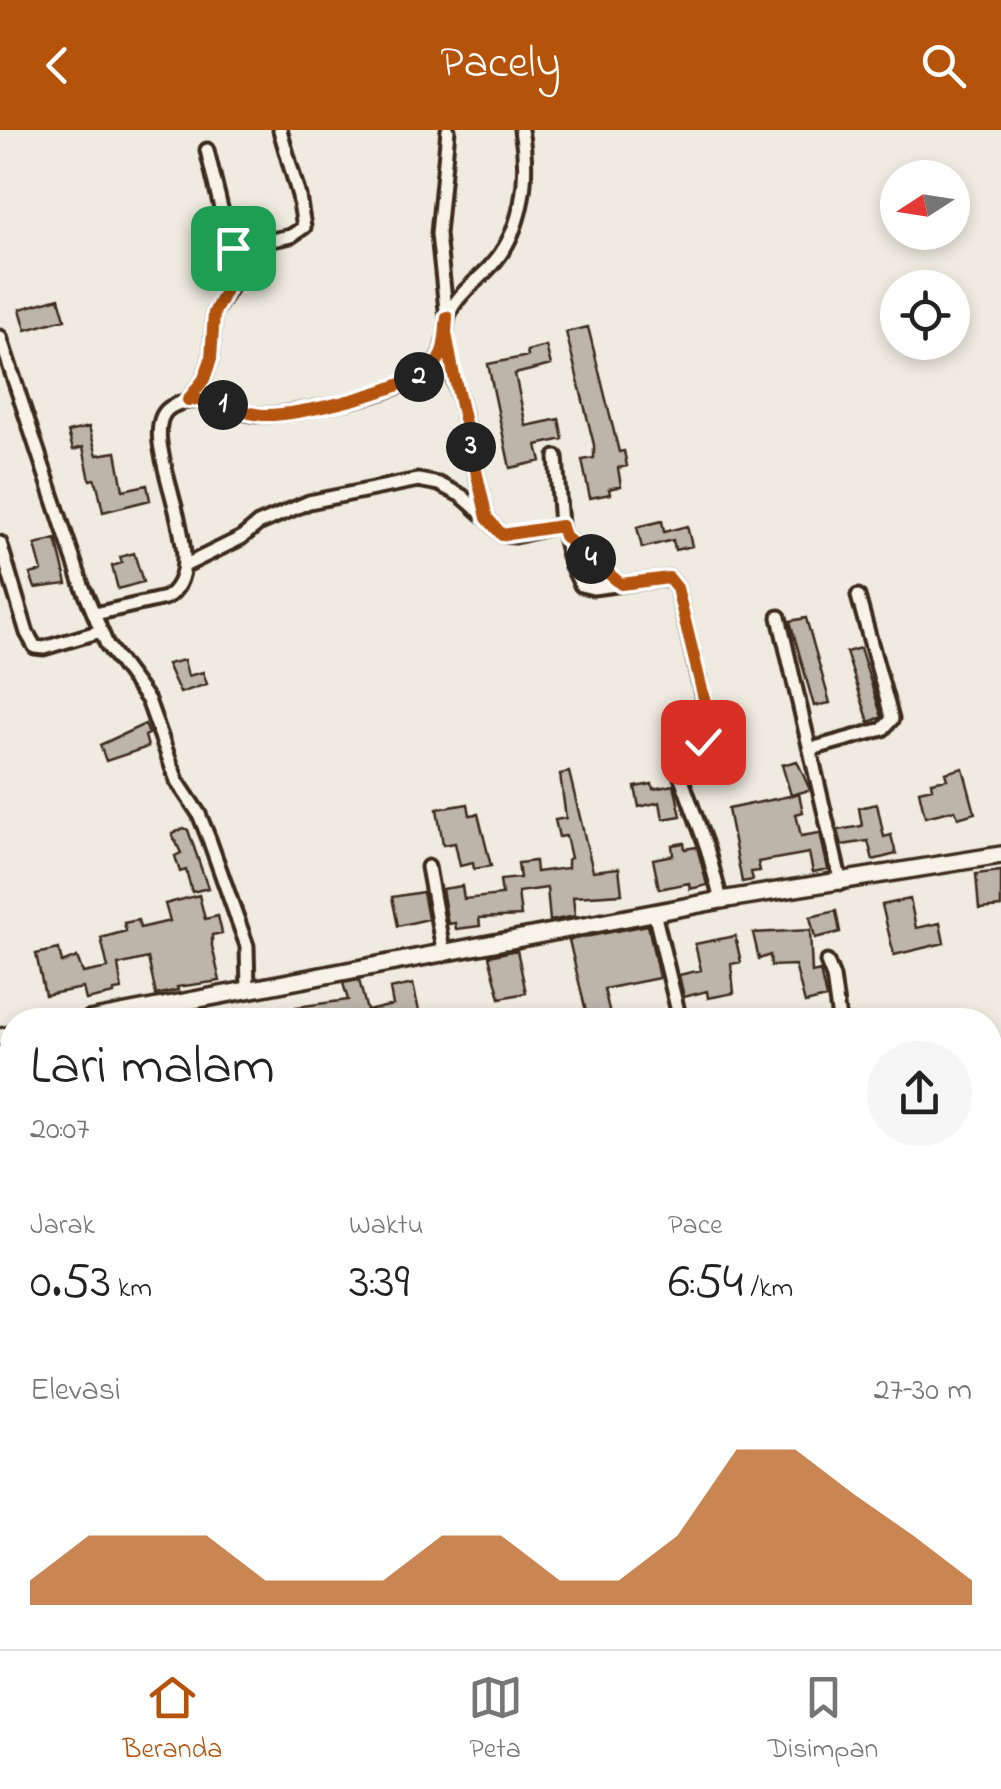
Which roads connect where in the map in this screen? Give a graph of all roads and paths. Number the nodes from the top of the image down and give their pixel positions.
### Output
1 (280, 130) edge
2 (448, 130) edge
3 (522, 130) edge
4 (207, 150) dead end
5 (233, 248) junction
6 (447, 317) junction
7 (0, 337) edge
8 (188, 400) junction
9 (556, 457) dead end
10 (487, 518) junction
11 (563, 530) junction
12 (0, 543) edge
13 (184, 566) junction
14 (621, 584) junction
15 (13, 588) junction
16 (0, 593) edge
17 (858, 596) dead end
18 (96, 614) junction
19 (780, 618) dead end
20 (101, 631) junction
21 (811, 749) junction
22 (1001, 855) edge
23 (428, 867) dead end
24 (841, 883) junction
25 (721, 900) junction
26 (654, 912) junction
27 (444, 955) junction
28 (827, 962) dead end
29 (248, 989) junction
30 (151, 1008) edge
31 (677, 1008) edge
32 (837, 1008) edge

1 - 5 street
2 - 6 street
3 - 6 street
4 - 5 street
5 - 8 street
6 - 8 street
6 - 10 street
7 - 18 street
8 - 13 street
9 - 11 street
10 - 11 street
10 - 13 street
11 - 14 street
11 - 14 street
12 - 15 street
13 - 18 street
14 - 25 street
15 - 16 street
15 - 20 street
17 - 21 street
18 - 20 street
19 - 21 street
20 - 29 street
21 - 24 street
22 - 24 main road
23 - 27 street
24 - 25 main road
25 - 26 main road
26 - 27 main road
26 - 31 street
27 - 29 main road
28 - 32 street
29 - 30 main road

